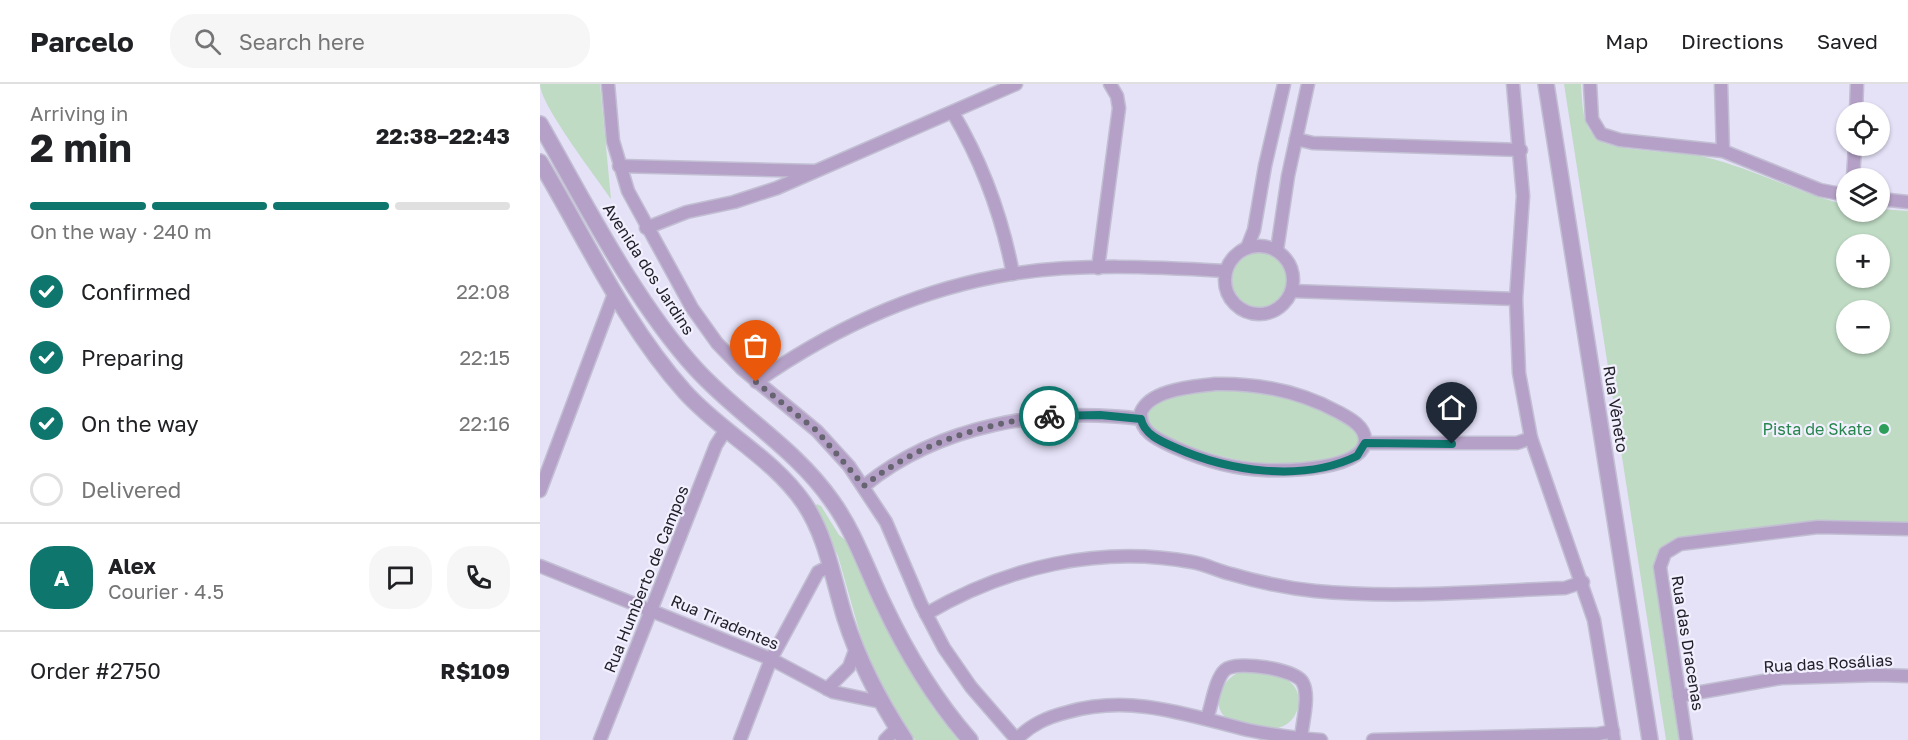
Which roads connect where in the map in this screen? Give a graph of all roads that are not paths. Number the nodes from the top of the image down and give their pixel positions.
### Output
1 (608, 84) edge
2 (1016, 84) edge
3 (1110, 84) edge
4 (1284, 84) edge
5 (1308, 84) edge
6 (1513, 84) edge
7 (1546, 84) edge
8 (1590, 84) edge
9 (1721, 84) edge
10 (1857, 84) edge
11 (1856, 102) edge
12 (953, 113) junction
13 (540, 124) edge
14 (1296, 139) junction
15 (1521, 150) junction
16 (1723, 151) junction
17 (540, 162) edge
18 (619, 166) junction
19 (818, 172) junction
20 (570, 176) junction
21 (554, 185) junction
22 (1836, 193) edge
23 (1890, 200) edge
24 (1908, 202) edge
25 (646, 228) junction
26 (1247, 248) junction
27 (1277, 250) junction
28 (1098, 268) junction
29 (1226, 271) junction
30 (1013, 274) junction
31 (1292, 291) junction
32 (614, 294) junction
33 (1516, 299) junction
34 (756, 382) junction
35 (1141, 419) junction
36 (725, 431) junction
37 (1531, 438) junction
38 (1365, 443) junction
39 (864, 486) junction
40 (824, 490) junction
41 (540, 491) edge
42 (805, 505) junction
43 (1908, 529) edge
44 (540, 566) edge
45 (830, 566) junction
46 (1583, 582) junction
47 (651, 609) junction
48 (926, 614) junction
49 (856, 648) junction
50 (771, 659) junction
51 (1908, 676) edge
52 (827, 689) junction
53 (1680, 696) junction
54 (881, 702) junction
55 (1207, 718) junction
56 (901, 734) edge
57 (1613, 735) edge
58 (1301, 739) edge
59 (600, 740) edge
60 (740, 740) edge
61 (885, 740) edge
62 (970, 740) edge
63 (1017, 740) edge
64 (1321, 740) edge
65 (1372, 740) edge
66 (1650, 740) edge
67 (1686, 740) edge

1 - 18 street
2 - 12 street
3 - 28 street
4 - 26 street
5 - 14 street
6 - 15 street
7 - 66 street, Rua Vêneto
8 - 16 street
9 - 16 street
10 - 11 street
12 - 19 street
12 - 30 street
13 - 20 street, Avenida dos Jardins
14 - 15 street
14 - 27 street
15 - 33 street
16 - 22 street
17 - 21 street
18 - 19 street
18 - 25 street
19 - 25 street
20 - 21 street
20 - 40 street, Avenida dos Jardins
21 - 32 street
23 - 24 street
25 - 34 street
26 - 27 street
26 - 29 street
27 - 31 street
28 - 29 street
28 - 30 street
29 - 31 street
30 - 34 street
31 - 33 street
32 - 36 street
32 - 41 street
33 - 37 street
34 - 39 street
35 - 38 street
35 - 38 street
35 - 39 street
36 - 42 street
36 - 47 street, Rua Humberto de Campos
37 - 38 street
37 - 46 street
39 - 48 street
40 - 42 street
40 - 62 street, Avenida dos Jardins
42 - 45 street
43 - 53 street, Rua das Dracenas
44 - 47 street, Rua Tiradentes
45 - 49 street
45 - 50 street
46 - 48 street
46 - 57 street
47 - 50 street, Rua Tiradentes
47 - 59 street, Rua Humberto de Campos
48 - 63 street
49 - 52 street
49 - 54 street
50 - 52 street, Rua Tiradentes
50 - 60 street
51 - 53 street, Rua das Rosálias
52 - 54 street, Rua Tiradentes
53 - 67 street, Rua das Dracenas
54 - 56 street
55 - 58 street
55 - 58 street
55 - 63 street
56 - 61 street
57 - 65 street
58 - 64 street

